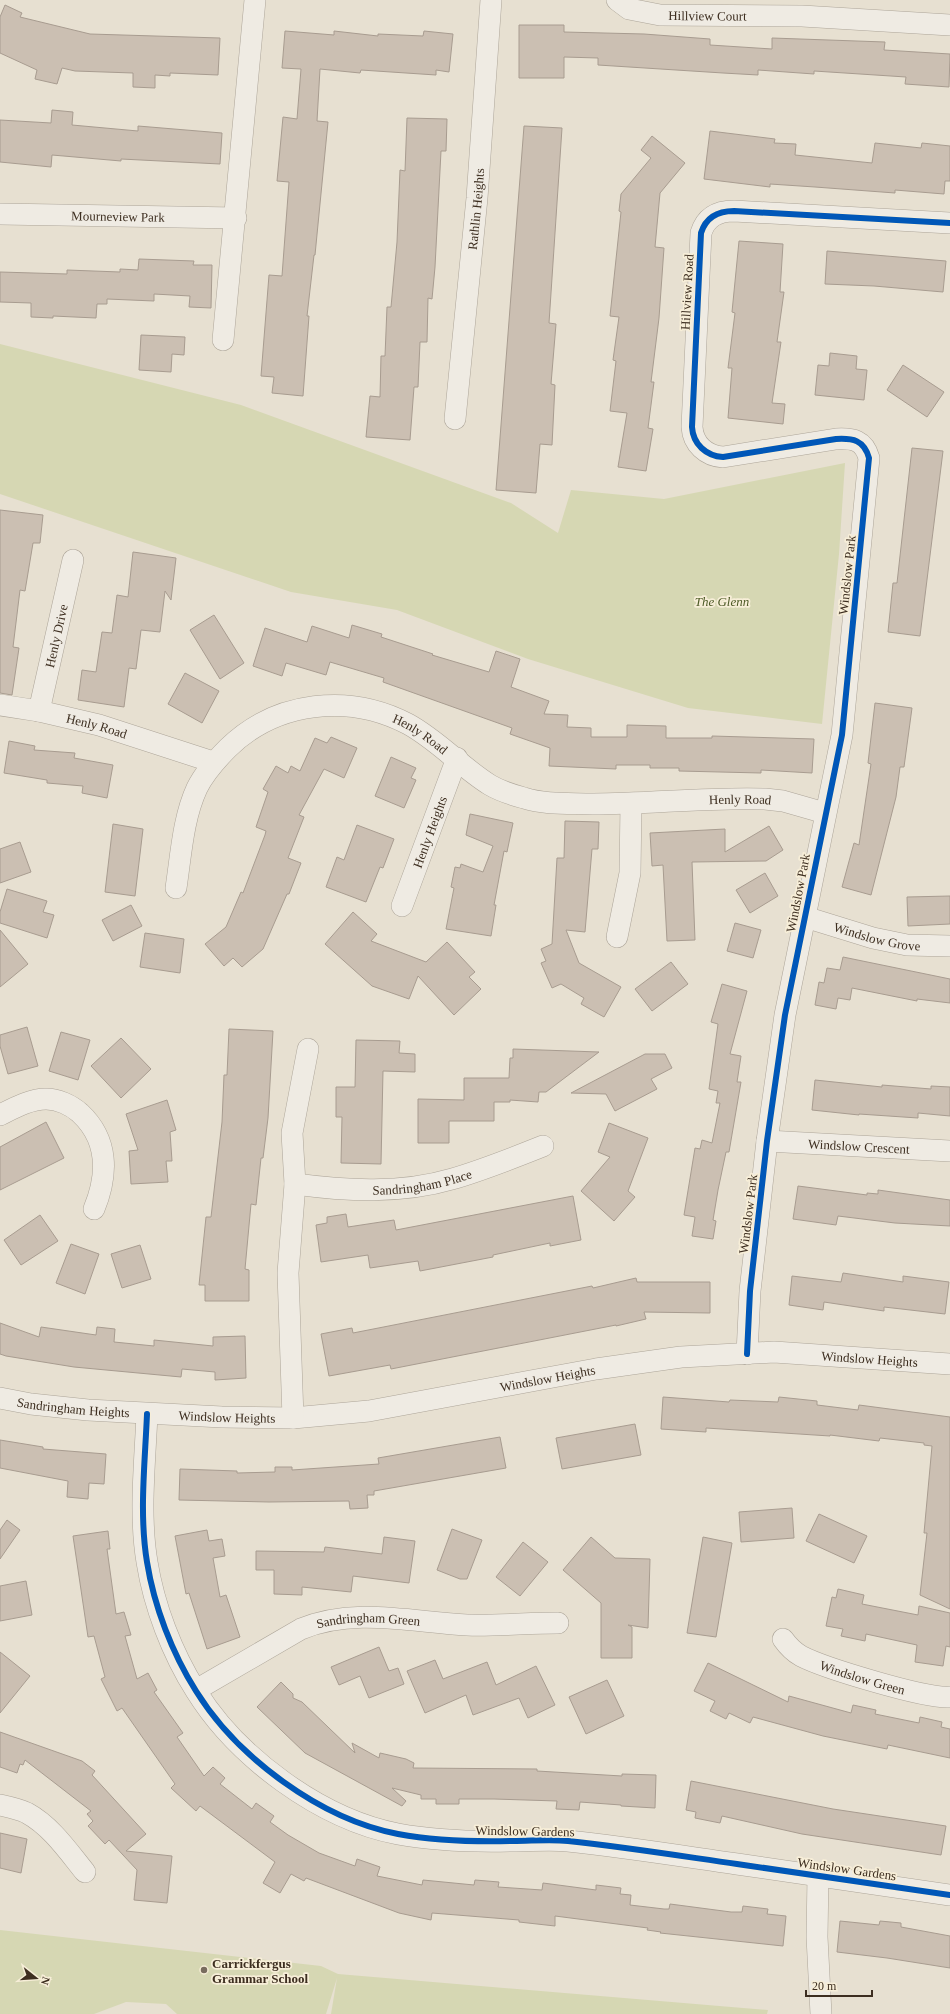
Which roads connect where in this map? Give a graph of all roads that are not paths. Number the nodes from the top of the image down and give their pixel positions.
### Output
1 (255, 0) edge
2 (491, 0) edge
3 (617, 0) edge
4 (802, 8) edge
5 (950, 25) edge
6 (0, 214) edge
7 (236, 218) junction
8 (950, 223) edge
9 (223, 340) dead end
10 (455, 419) dead end
11 (858, 441) joint
12 (73, 560) dead end
13 (0, 705) edge
14 (39, 711) junction
15 (457, 758) junction
16 (213, 762) junction
17 (631, 804) junction
18 (825, 812) junction
19 (176, 888) dead end
20 (402, 906) dead end
21 (805, 917) junction
22 (617, 937) dead end
23 (950, 946) edge
24 (308, 1049) dead end
25 (0, 1115) edge
26 (767, 1141) junction
27 (543, 1146) dead end
28 (950, 1151) edge
29 (295, 1184) junction
30 (94, 1209) dead end
31 (747, 1354) junction
32 (950, 1364) edge
33 (0, 1398) edge
34 (147, 1414) junction
35 (293, 1418) junction
36 (558, 1623) dead end
37 (783, 1639) dead end
38 (196, 1690) junction
39 (950, 1697) edge
40 (0, 1805) edge
41 (85, 1872) dead end
42 (818, 1876) junction
43 (950, 1895) edge
44 (821, 2014) edge

1 - 7 street
2 - 10 street, Rathlin Heights
3 - 4 street, Hillview Court
4 - 5 street, Hillview Court
6 - 7 street, Mourneview Park
7 - 9 street
8 - 11 street, Hillview Road
11 - 18 street, Windslow Park
12 - 14 street, Henly Drive
13 - 14 street, Henly Road
14 - 16 street, Henly Road
15 - 16 street, Henly Road
15 - 17 street, Henly Road
15 - 20 street, Henly Heights
16 - 19 street, Henly Road
17 - 18 street, Henly Road
17 - 22 street
18 - 21 street, Windslow Park
21 - 23 street, Windslow Grove
21 - 26 street, Windslow Park
24 - 29 street
25 - 30 street
26 - 28 street, Windslow Crescent
26 - 31 street, Windslow Park
27 - 29 street, Sandringham Place
29 - 35 street
31 - 32 street, Windslow Heights
31 - 35 street, Windslow Heights
33 - 34 street, Sandringham Heights
34 - 35 street, Windslow Heights
34 - 38 street, Windslow Gardens
36 - 38 street, Sandringham Green
37 - 39 street, Windslow Green
38 - 42 street, Windslow Gardens
40 - 41 street
42 - 43 street, Windslow Gardens
42 - 44 street

